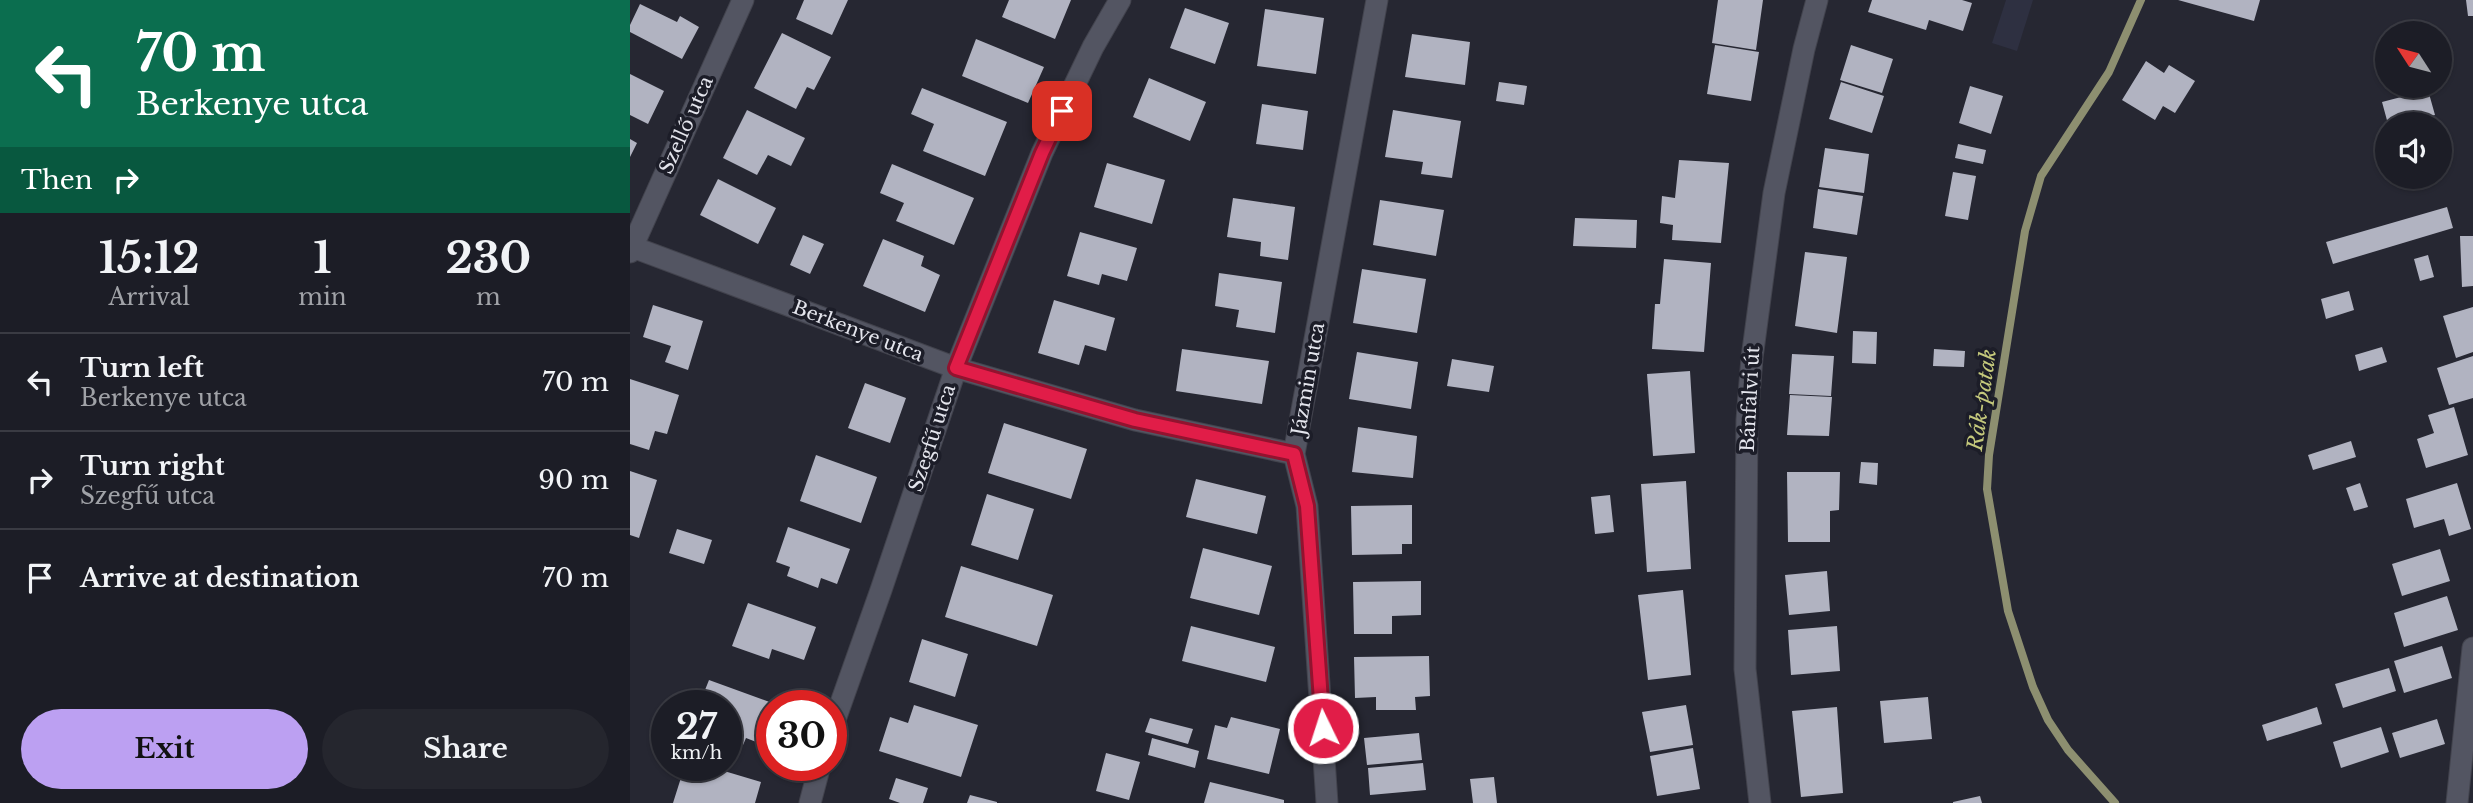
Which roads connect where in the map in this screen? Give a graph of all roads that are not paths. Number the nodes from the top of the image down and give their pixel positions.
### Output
1 (743, 0) edge
2 (1120, 0) edge
3 (1377, 0) edge
4 (1817, 0) edge
5 (631, 248) edge
6 (956, 368) junction
7 (1294, 454) junction
8 (2473, 648) edge
9 (846, 690) edge
10 (2468, 749) edge
11 (816, 781) edge
12 (810, 803) edge
13 (1327, 803) edge
14 (1760, 803) edge
15 (2457, 803) edge

1 - 5 street, Szellő utca
2 - 6 street, Szegfű utca
3 - 7 street, Jázmin utca
4 - 14 street, Bánfalvi út
5 - 6 street, Berkenye utca
6 - 7 street, Berkenye utca
6 - 9 street, Szegfű utca
7 - 13 street, Jázmin utca
8 - 10 street
10 - 15 street
11 - 12 street

